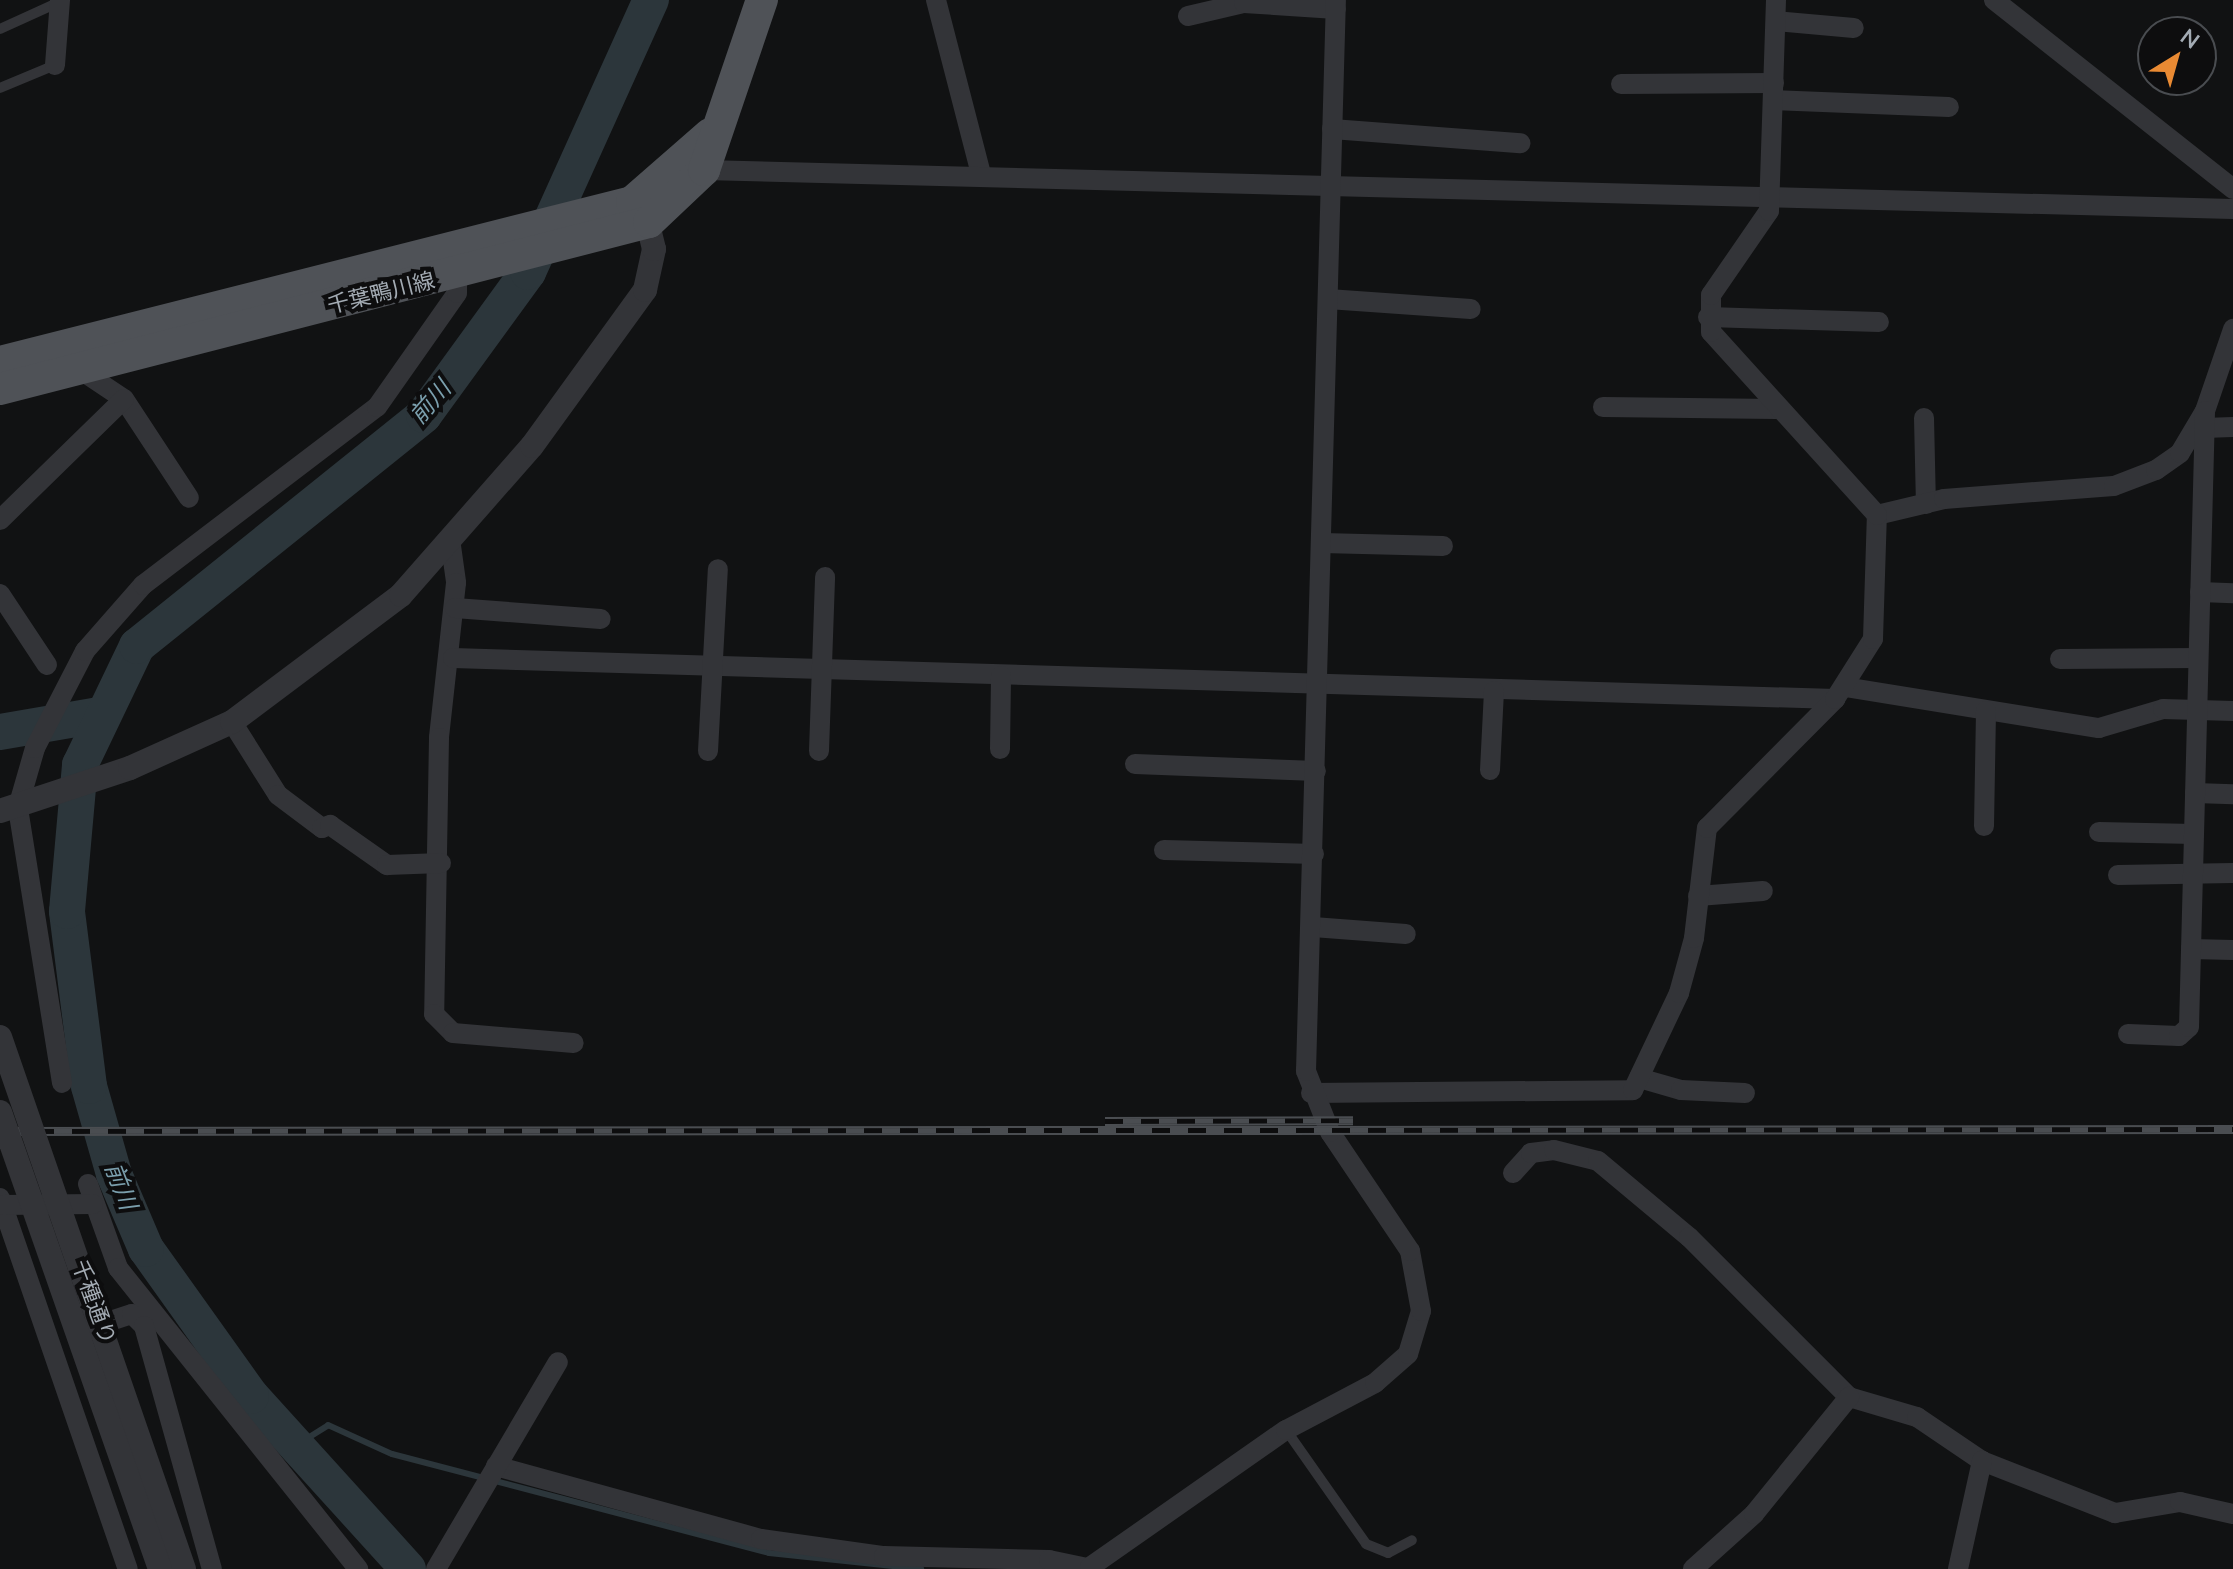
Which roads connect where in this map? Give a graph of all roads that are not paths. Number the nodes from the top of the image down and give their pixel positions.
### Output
1 (762, 0) edge
2 (936, 0) edge
3 (1776, 0) edge
4 (1994, 0) edge
5 (59, 1) edge
6 (1336, 4) edge
7 (1188, 16) dead end
8 (1776, 21) junction
9 (1854, 28) dead end
10 (0, 29) edge
11 (55, 65) joint
12 (1621, 84) dead end
13 (0, 88) edge
14 (1774, 92) junction
15 (1949, 107) dead end
16 (1332, 129) junction
17 (712, 132) junction
18 (1520, 143) dead end
19 (704, 170) junction
20 (981, 174) junction
21 (1331, 183) junction
22 (2233, 189) edge
23 (1771, 199) junction
24 (2233, 209) edge
25 (645, 210) junction
26 (466, 272) junction
27 (1328, 299) junction
28 (1471, 309) dead end
29 (1708, 317) junction
30 (1879, 322) dead end
31 (2233, 329) edge
32 (0, 362) edge
33 (79, 369) junction
34 (2226, 372) edge
35 (0, 389) edge
36 (124, 399) junction
37 (1603, 407) dead end
38 (1776, 409) junction
39 (1924, 418) dead end
40 (2204, 420) junction
41 (2233, 427) edge
42 (189, 498) dead end
43 (1926, 504) junction
44 (1877, 515) junction
45 (0, 520) edge
46 (1322, 543) junction
47 (451, 546) junction
48 (1443, 546) dead end
49 (718, 569) dead end
50 (825, 577) dead end
51 (2200, 592) junction
52 (2233, 593) edge
53 (0, 594) edge
54 (455, 608) junction
55 (601, 619) dead end
56 (453, 658) junction
57 (2198, 658) junction
58 (2060, 659) dead end
59 (47, 665) dead end
60 (714, 667) junction
61 (823, 670) junction
62 (1001, 676) junction
63 (1318, 687) junction
64 (1494, 691) junction
65 (1840, 693) junction
66 (2197, 710) junction
67 (1986, 711) junction
68 (2233, 711) edge
69 (232, 722) junction
70 (1000, 749) dead end
71 (708, 751) dead end
72 (819, 751) dead end
73 (1135, 764) dead end
74 (1490, 770) dead end
75 (1316, 771) junction
76 (2195, 793) junction
77 (2233, 794) edge
78 (9, 809) edge
79 (1984, 826) dead end
80 (2099, 832) dead end
81 (2194, 834) junction
82 (1164, 850) dead end
83 (1314, 854) junction
84 (441, 863) junction
85 (2233, 873) edge
86 (2118, 875) dead end
87 (2193, 876) junction
88 (1763, 891) dead end
89 (1698, 896) junction
90 (1313, 927) junction
91 (1406, 934) dead end
92 (2191, 949) junction
93 (2233, 950) edge
94 (2128, 1034) dead end
95 (0, 1037) edge
96 (574, 1043) dead end
97 (1639, 1078) junction
98 (62, 1083) dead end
99 (1311, 1093) junction
100 (1745, 1093) dead end
101 (0, 1112) edge
102 (1513, 1173) dead end
103 (88, 1184) dead end
104 (1, 1201) edge
105 (93, 1204) junction
106 (51, 1340) junction
107 (186, 1355) junction
108 (558, 1362) dead end
109 (152, 1366) junction
110 (1849, 1397) junction
111 (1286, 1430) junction
112 (1982, 1461) junction
113 (492, 1474) junction
114 (2233, 1514) edge
115 (1412, 1540) dead end
116 (1091, 1568) edge
117 (128, 1569) edge
118 (160, 1569) edge
119 (184, 1569) edge
120 (212, 1569) edge
121 (358, 1569) edge
122 (436, 1569) edge
123 (1693, 1569) edge
124 (1958, 1569) edge

1 - 17 main road, 千葉鴨川線
2 - 20 street
3 - 8 street
4 - 22 street
5 - 10 lane
5 - 11 street
6 - 7 street
6 - 16 street
8 - 9 street
8 - 14 street
11 - 13 lane
12 - 14 street
14 - 15 street
14 - 23 street
16 - 18 street
16 - 21 street
17 - 19 main road, 千葉鴨川線
17 - 25 main road, 千葉鴨川線
19 - 20 street
19 - 25 main road, 千葉鴨川線
20 - 21 street
21 - 23 street
21 - 27 street
23 - 24 street
23 - 29 street
25 - 26 main road, 千葉鴨川線
25 - 32 main road, 千葉鴨川線
25 - 47 street
26 - 33 main road, 千葉鴨川線
26 - 78 street
27 - 28 street
27 - 46 street
29 - 30 street
29 - 38 street
31 - 34 street
33 - 35 main road, 千葉鴨川線
33 - 36 street
34 - 40 street
36 - 42 street
36 - 45 street
37 - 38 street
38 - 44 street
39 - 43 street
40 - 41 street
40 - 43 street
40 - 51 street
43 - 44 street
44 - 65 street
46 - 48 street
46 - 63 street
47 - 54 street
47 - 69 street
49 - 60 street
50 - 61 street
51 - 52 street
51 - 57 street
53 - 59 street
54 - 55 street
54 - 56 street
56 - 60 street
56 - 84 street
57 - 58 street
57 - 66 street
60 - 61 street
60 - 71 street
61 - 62 street
61 - 72 street
62 - 63 street
62 - 70 street
63 - 64 street
63 - 75 street
64 - 65 street
64 - 74 street
65 - 67 street
65 - 89 street
66 - 67 street
66 - 68 street
66 - 76 street
67 - 79 street
69 - 78 street
69 - 84 street
73 - 75 street
75 - 83 street
76 - 77 street
76 - 81 street
78 - 98 street
80 - 81 street
81 - 87 street
82 - 83 street
83 - 90 street
84 - 96 street
85 - 87 street
86 - 87 street
87 - 92 street
88 - 89 street
89 - 97 street
90 - 91 street
90 - 99 street
92 - 93 street
92 - 94 street
95 - 119 street, 千種通り, bridge
97 - 99 street
97 - 100 street
99 - 111 street
101 - 118 street, 千種通り, bridge
102 - 110 street
103 - 105 street
104 - 105 street
104 - 106 street
105 - 107 street
106 - 109 street
106 - 117 street
107 - 109 street
107 - 121 street
108 - 113 street
109 - 120 street
110 - 112 street
110 - 123 street
111 - 115 lane
111 - 116 street
112 - 114 street
112 - 124 street
113 - 116 street
113 - 122 street

